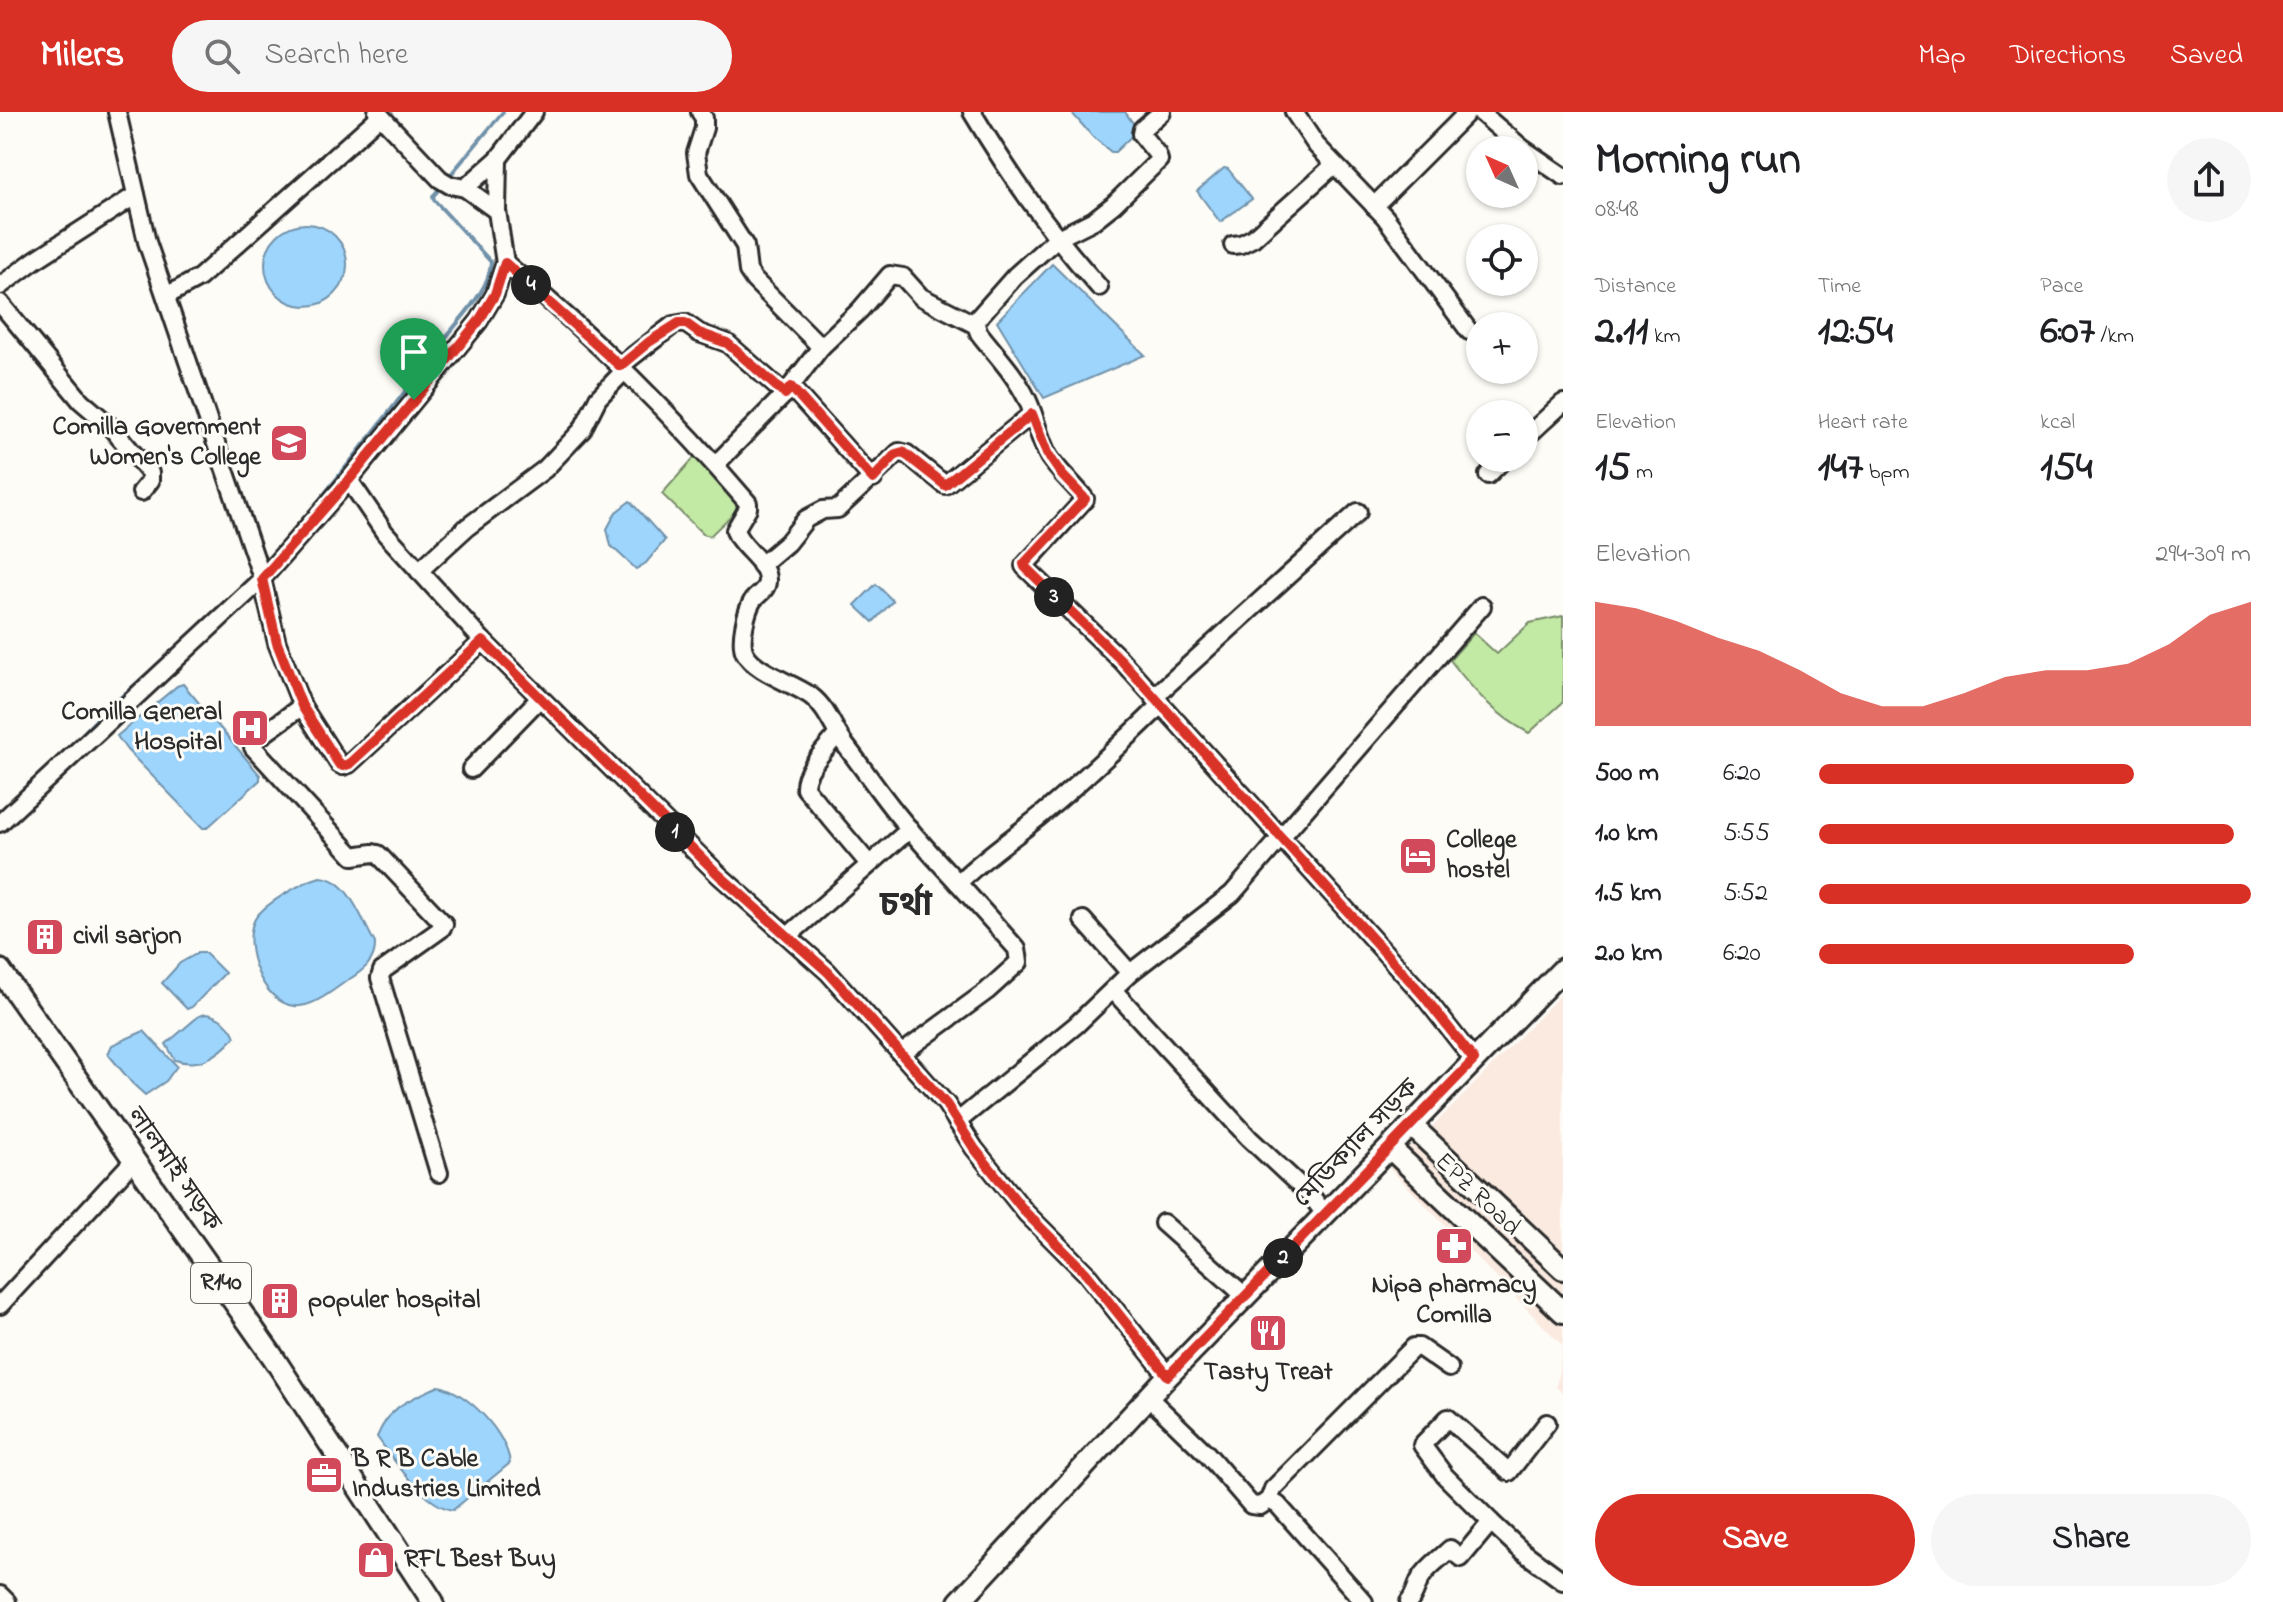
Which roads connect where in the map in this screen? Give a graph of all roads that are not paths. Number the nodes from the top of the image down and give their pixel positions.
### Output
1 (117, 112) edge
2 (534, 112) edge
3 (700, 112) edge
4 (972, 112) edge
5 (1162, 112) edge
6 (1294, 112) edge
7 (1468, 112) edge
8 (1480, 112) edge
9 (378, 114) edge
10 (498, 159) junction
11 (1334, 165) junction
12 (1563, 175) edge
13 (452, 184) junction
14 (136, 195) junction
15 (1374, 206) junction
16 (497, 211) junction
17 (1056, 239) junction
18 (1233, 245) dead end
19 (505, 263) junction
20 (0, 286) edge
21 (1099, 287) dead end
22 (166, 296) junction
23 (0, 303) edge
24 (976, 325) junction
25 (1466, 327) edge
26 (821, 347) junction
27 (622, 368) junction
28 (788, 391) junction
29 (1563, 403) edge
30 (1032, 414) junction
31 (1538, 426) edge
32 (716, 464) junction
33 (1491, 472) edge
34 (1488, 475) dead end
35 (873, 479) junction
36 (349, 480) junction
37 (141, 492) dead end
38 (1358, 512) dead end
39 (761, 565) junction
40 (419, 571) junction
41 (259, 572) junction
42 (1482, 606) dead end
43 (483, 641) junction
44 (1154, 697) junction
45 (540, 698) junction
46 (302, 706) junction
47 (837, 735) junction
48 (471, 769) dead end
49 (0, 823) edge
50 (910, 829) junction
51 (1280, 840) junction
52 (869, 864) junction
53 (958, 883) junction
54 (1083, 920) dead end
55 (788, 936) junction
56 (1563, 969) edge
57 (0, 970) edge
58 (1130, 973) junction
59 (1113, 990) junction
60 (901, 1054) junction
61 (1474, 1060) junction
62 (957, 1122) junction
63 (1412, 1126) junction
64 (1390, 1148) junction
65 (134, 1160) junction
66 (439, 1173) dead end
67 (1325, 1214) junction
68 (1163, 1223) dead end
69 (1563, 1269) edge
70 (1245, 1296) junction
71 (0, 1305) edge
72 (1563, 1312) edge
73 (1449, 1368) dead end
74 (1168, 1376) junction
75 (1148, 1397) junction
76 (1547, 1423) dead end
77 (1269, 1500) junction
78 (1491, 1522) junction
79 (1563, 1581) edge
80 (0, 1595) edge
81 (7, 1602) edge
82 (433, 1602) edge
83 (959, 1602) edge
84 (1364, 1602) edge
85 (1409, 1602) edge

1 - 14 street
2 - 10 street
3 - 26 street
4 - 17 street
5 - 17 street
6 - 11 street
7 - 15 street
8 - 12 street
9 - 13 street
9 - 22 street
10 - 13 street
10 - 16 street
11 - 15 street
11 - 18 street
13 - 16 street
14 - 20 street
14 - 22 street
15 - 25 street
16 - 19 street
17 - 21 street
17 - 24 street
19 - 27 street
19 - 36 street
22 - 41 street
23 - 37 street
24 - 26 street
24 - 30 street
26 - 28 street
27 - 28 street
27 - 32 street
27 - 40 street
28 - 32 street
28 - 35 street
29 - 31 street
30 - 35 street
30 - 44 street
32 - 39 street
33 - 34 street
35 - 39 street
36 - 40 street
36 - 41 street
38 - 44 street
39 - 47 street
40 - 43 street
41 - 46 street
41 - 49 street
42 - 51 street
43 - 45 street
43 - 46 street
44 - 51 street
44 - 53 street
45 - 48 street
45 - 55 street
46 - 66 street
47 - 50 street
47 - 52 street
50 - 52 street
50 - 53 street
51 - 58 street
51 - 61 street
52 - 55 street
53 - 60 street
54 - 58 street
55 - 60 street
56 - 61 main road, মেডিক্যাল সড়ক
57 - 65 main road, লালমাই সড়ক / R140
58 - 59 street
59 - 62 street
59 - 67 street
60 - 62 street
61 - 63 main road, মেডিক্যাল সড়ক
62 - 74 street
63 - 64 main road, মেডিক্যাল সড়ক
63 - 69 main road, EPZ Road
64 - 67 main road, মেডিক্যাল সড়ক
64 - 72 main road, EPZ Road
65 - 71 street
65 - 82 main road, লালমাই সড়ক / R140
67 - 70 main road, মেডিক্যাল সড়ক
68 - 70 street
70 - 74 main road, মেডিক্যাল সড়ক
73 - 77 street
74 - 75 main road, মেডিক্যাল সড়ক
75 - 77 street
75 - 83 main road, মেডিক্যাল সড়ক
76 - 78 street
77 - 84 street
78 - 79 street
78 - 85 street
80 - 81 street

